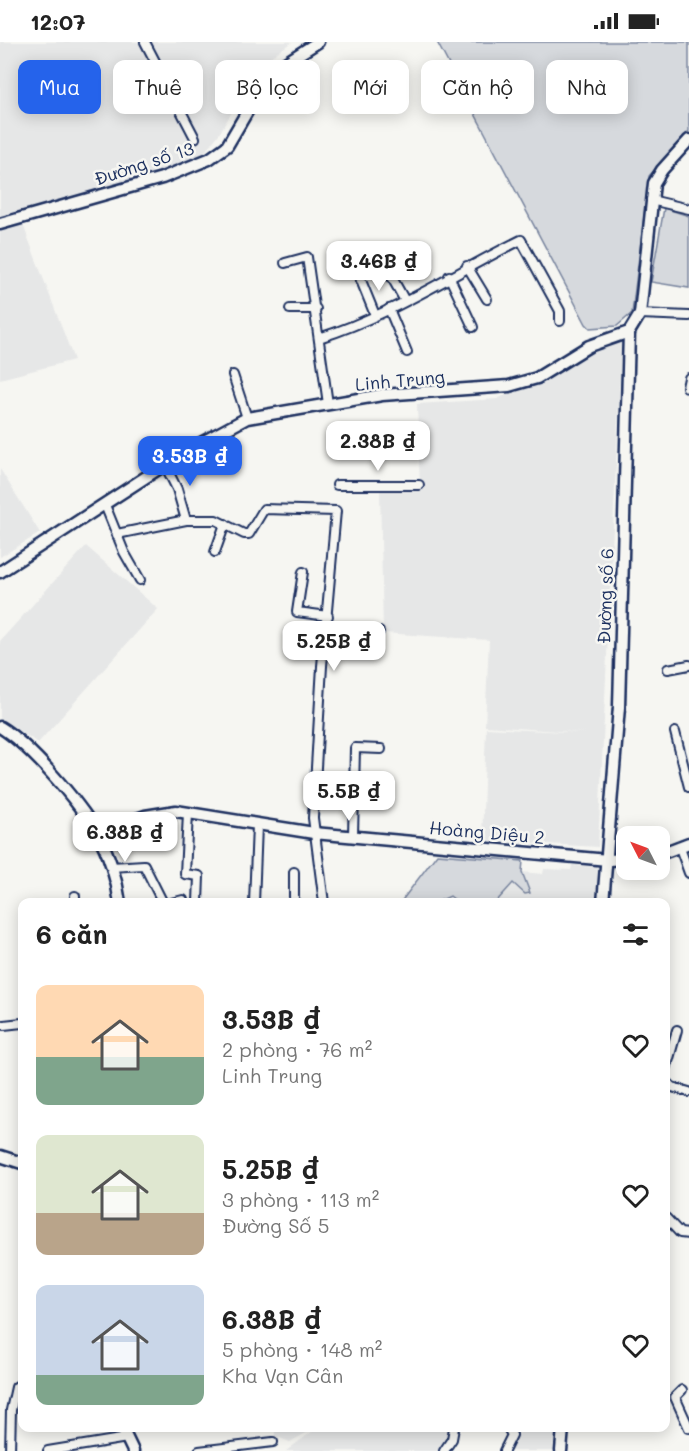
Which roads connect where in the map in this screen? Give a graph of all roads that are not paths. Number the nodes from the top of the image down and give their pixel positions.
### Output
1 (145, 42) edge
2 (318, 42) edge
3 (195, 138) dead end
4 (689, 140) edge
5 (651, 200) junction
6 (689, 209) edge
7 (0, 224) edge
8 (401, 251) dead end
9 (285, 263) dead end
10 (467, 266) junction
11 (449, 276) junction
12 (360, 278) dead end
13 (487, 299) dead end
14 (405, 301) junction
15 (290, 309) dead end
16 (315, 309) junction
17 (389, 309) junction
18 (640, 314) junction
19 (375, 315) junction
20 (689, 316) edge
21 (560, 321) dead end
22 (472, 327) dead end
23 (629, 332) junction
24 (319, 338) junction
25 (406, 352) dead end
26 (233, 375) dead end
27 (328, 404) junction
28 (247, 418) junction
29 (165, 465) junction
30 (337, 485) dead end
31 (419, 485) dead end
32 (105, 505) junction
33 (186, 520) junction
34 (225, 524) junction
35 (117, 534) junction
36 (215, 552) dead end
37 (0, 572) edge
38 (303, 572) dead end
39 (140, 580) dead end
40 (328, 616) junction
41 (327, 628) junction
42 (379, 632) dead end
43 (689, 664) edge
44 (668, 669) dead end
45 (0, 727) edge
46 (675, 732) dead end
47 (381, 749) dead end
48 (687, 766) edge
49 (689, 787) edge
50 (188, 813) junction
51 (257, 825) junction
52 (98, 833) junction
53 (314, 833) junction
54 (353, 836) junction
55 (685, 845) edge
56 (670, 850) edge
57 (608, 860) junction
58 (616, 860) edge
59 (111, 867) junction
60 (294, 872) dead end
61 (689, 873) edge
62 (119, 898) edge
63 (160, 898) edge
64 (198, 898) edge
65 (254, 898) edge
66 (294, 898) edge
67 (323, 898) edge
68 (604, 898) edge
69 (18, 1023) edge
70 (4, 1025) dead end
71 (677, 1030) dead end
72 (670, 1055) edge
73 (670, 1085) edge
74 (689, 1092) edge
75 (0, 1156) edge
76 (18, 1162) edge
77 (670, 1222) edge
78 (689, 1234) edge
79 (18, 1386) edge
80 (682, 1390) dead end
81 (689, 1428) edge
82 (453, 1432) edge
83 (510, 1432) edge
84 (563, 1432) edge
85 (125, 1433) edge
86 (273, 1443) dead end
87 (10, 1451) edge
88 (48, 1451) edge
89 (133, 1451) edge
90 (199, 1451) edge
91 (444, 1451) edge
92 (504, 1451) edge
93 (561, 1451) edge

1 - 3 street
2 - 7 street, Đường số 13
4 - 5 street
5 - 6 street
5 - 18 street
8 - 14 street
9 - 16 street
10 - 11 street
10 - 13 street
10 - 21 street
11 - 14 street
11 - 22 street
12 - 19 street
14 - 17 street
15 - 16 street
16 - 24 street
17 - 19 street
17 - 25 street
18 - 20 street
18 - 23 street
19 - 24 street
23 - 27 street, Linh Trung
23 - 57 street, Đường số 6
24 - 27 street
26 - 28 street
27 - 28 street, Linh Trung
28 - 29 street, Linh Trung
29 - 32 street, Linh Trung
29 - 33 street
30 - 31 street
32 - 35 street
32 - 37 street, Linh Trung
33 - 34 street
33 - 35 street
34 - 36 street
34 - 40 street
35 - 39 street
38 - 40 street
40 - 41 street
41 - 42 street
41 - 53 street
43 - 44 street
45 - 52 street
46 - 48 street
47 - 54 street
48 - 49 street
50 - 51 street, Hoàng Diệu 2
50 - 52 street, Hoàng Diệu 2
50 - 64 street
51 - 53 street, Hoàng Diệu 2
51 - 65 street
52 - 59 street
53 - 54 street, Hoàng Diệu 2
53 - 67 street
54 - 57 street, Hoàng Diệu 2
55 - 56 street
55 - 61 street
57 - 58 street, Hoàng Diệu 2
57 - 68 street, Đường số 6
59 - 62 street
59 - 63 street
60 - 66 street
69 - 70 street
71 - 72 street
73 - 74 street
75 - 76 street
77 - 78 street
79 - 87 street
80 - 81 street
82 - 91 street
83 - 92 street
84 - 93 street
85 - 88 street
85 - 89 street
86 - 90 street

